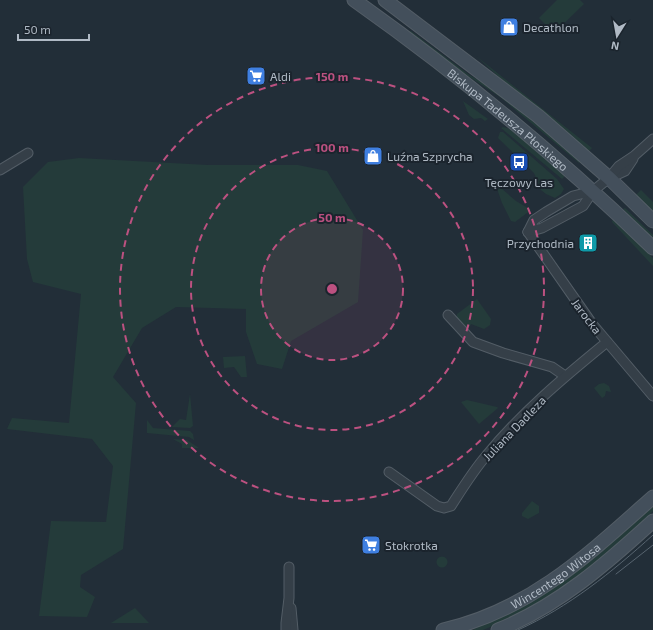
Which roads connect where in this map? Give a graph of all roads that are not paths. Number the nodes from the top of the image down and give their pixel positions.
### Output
1 (354, 0) edge
2 (388, 1) edge
3 (375, 15) junction
4 (653, 139) edge
5 (28, 153) dead end
6 (0, 170) edge
7 (609, 178) junction
8 (593, 191) junction
9 (653, 221) edge
10 (528, 232) junction
11 (653, 248) edge
12 (448, 315) dead end
13 (607, 342) junction
14 (565, 376) junction
15 (653, 396) edge
16 (390, 472) dead end
17 (653, 498) edge
18 (653, 522) edge
19 (289, 567) dead end
20 (289, 598) junction
21 (286, 630) edge
22 (293, 630) edge
23 (443, 630) edge
24 (498, 630) edge

1 - 3 main road, Biskupa Tadeusza Płoskiego
2 - 3 street
2 - 7 main road, Biskupa Tadeusza Płoskiego
3 - 8 main road, Biskupa Tadeusza Płoskiego
4 - 7 street
5 - 6 street
7 - 8 street
7 - 9 main road, Biskupa Tadeusza Płoskiego
8 - 10 street
8 - 10 street
8 - 11 main road, Biskupa Tadeusza Płoskiego
10 - 13 street, Jarocka
12 - 14 street
13 - 14 street, Juliana Dadleza
13 - 15 street, Jarocka
14 - 16 street, Juliana Dadleza
17 - 23 main road, Wincentego Witosa
18 - 24 main road, Wincentego Witosa
19 - 20 street
20 - 21 street
20 - 22 street

